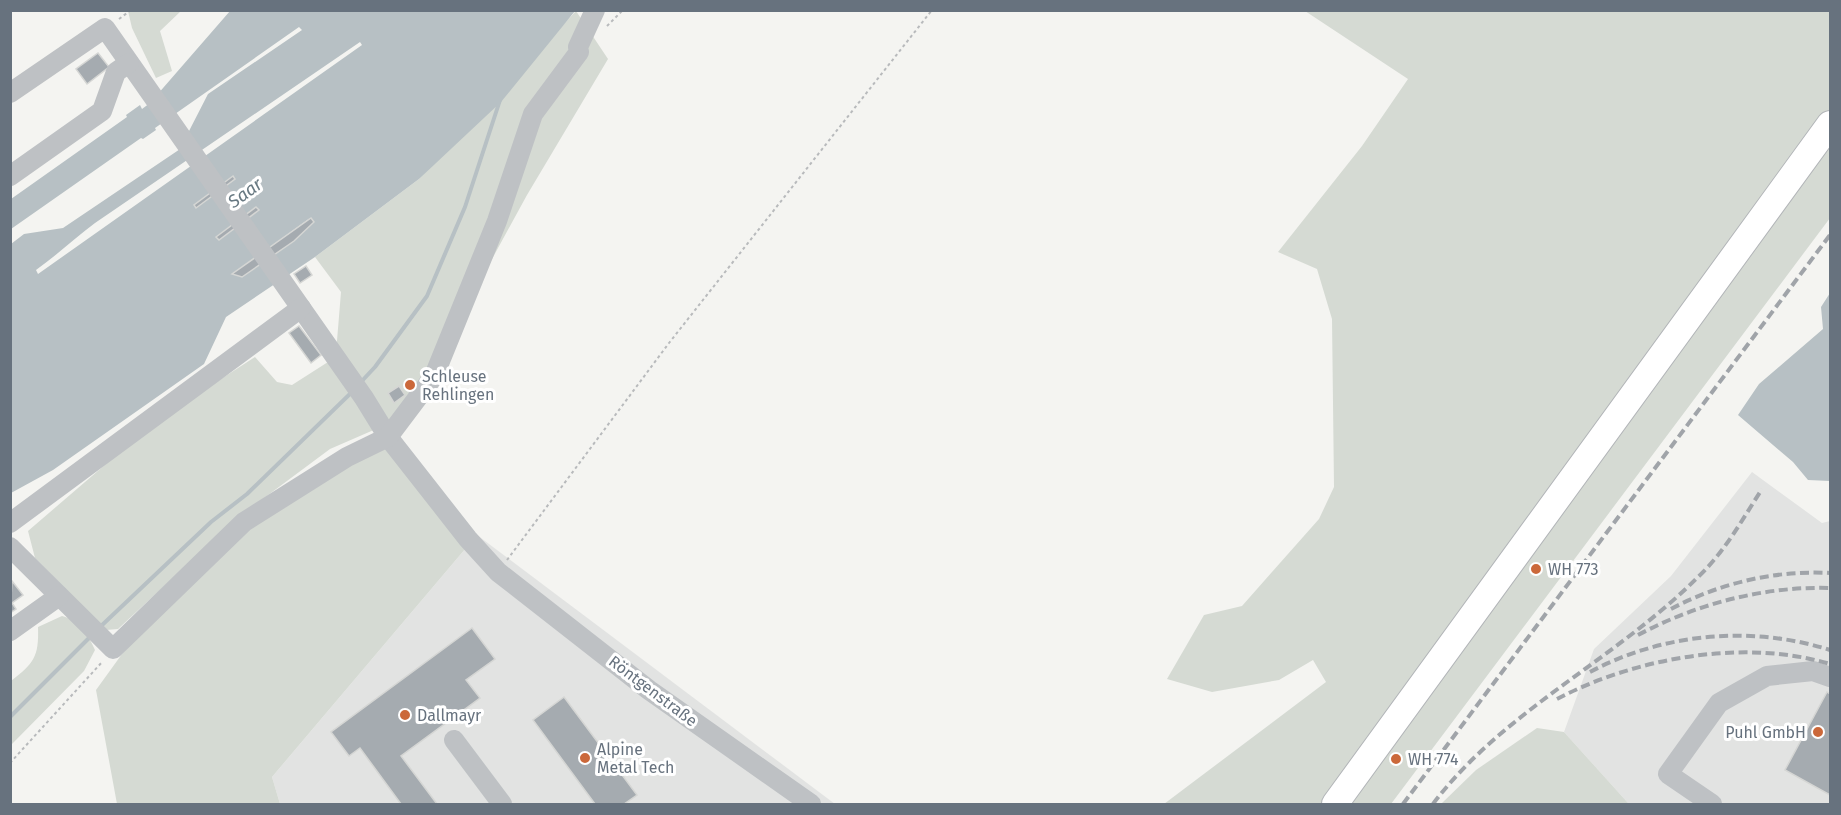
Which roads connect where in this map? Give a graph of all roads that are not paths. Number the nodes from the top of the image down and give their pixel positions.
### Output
1 (595, 10) edge
2 (129, 63) junction
3 (10, 93) edge
4 (1830, 124) edge
5 (10, 176) edge
6 (301, 308) junction
7 (388, 437) junction
8 (10, 522) edge
9 (10, 547) edge
10 (59, 596) junction
11 (10, 631) edge
12 (1830, 677) edge
13 (454, 740) dead end
14 (502, 804) edge
15 (812, 804) edge
16 (1335, 804) edge
17 (1712, 804) edge

1 - 7 street
2 - 3 street, Röntgenstraße
2 - 5 street
2 - 6 street, Röntgenstraße
4 - 16 main road
6 - 7 street, Röntgenstraße
6 - 8 street
7 - 10 street
7 - 15 street, Röntgenstraße
9 - 10 street
10 - 11 street
12 - 17 street
13 - 14 street

